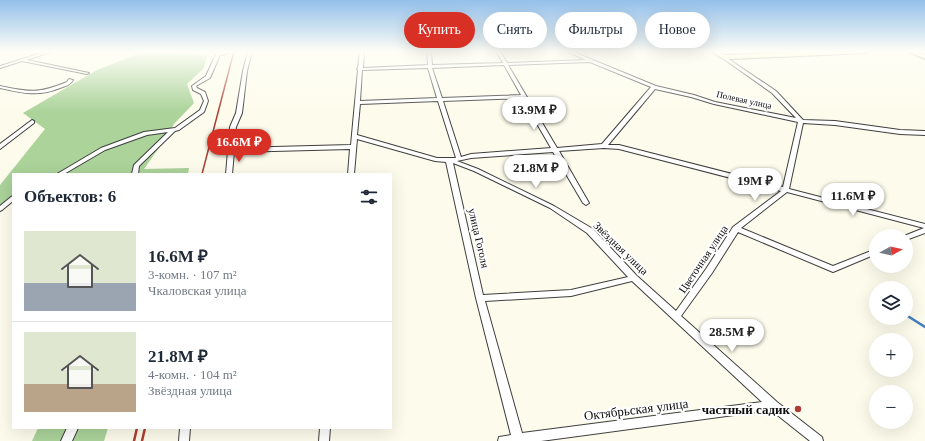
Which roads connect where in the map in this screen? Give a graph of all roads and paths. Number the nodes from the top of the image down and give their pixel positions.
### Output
1 (80, 72) edge
2 (210, 72) edge
3 (245, 72) edge
4 (359, 72) edge
5 (431, 72) edge
6 (510, 72) edge
7 (616, 72) edge
8 (744, 72) edge
9 (87, 73) dead end
10 (72, 80) dead end
11 (0, 87) edge
12 (654, 87) junction
13 (524, 96) junction
14 (440, 99) junction
15 (357, 103) junction
16 (801, 121) junction
17 (32, 122) dead end
18 (173, 130) junction
19 (925, 133) edge
20 (354, 136) junction
21 (1, 145) edge
22 (604, 146) junction
23 (354, 147) junction
24 (231, 150) junction
25 (555, 151) junction
26 (459, 159) junction
27 (449, 160) junction
28 (62, 173) edge
29 (136, 173) edge
30 (229, 173) edge
31 (351, 173) edge
32 (786, 190) junction
33 (12, 199) edge
34 (586, 203) dead end
35 (0, 209) edge
36 (925, 226) edge
37 (736, 229) junction
38 (925, 230) edge
39 (913, 235) edge
40 (869, 254) edge
41 (634, 278) junction
42 (480, 298) junction
43 (676, 317) junction
44 (773, 406) junction
45 (72, 429) edge
46 (185, 429) edge
47 (325, 429) edge
48 (518, 439) junction
49 (66, 441) edge
50 (184, 441) edge
51 (324, 441) edge
52 (503, 441) edge
53 (818, 441) edge

1 - 9 street
2 - 18 street
3 - 24 street
4 - 15 street
5 - 14 street
6 - 13 street
7 - 12 street, Полевая улица
8 - 16 street
10 - 11 street
12 - 16 street, Полевая улица
12 - 22 street
13 - 14 street
13 - 25 street
14 - 15 street
14 - 26 street
15 - 20 street
16 - 19 street, Полевая улица
16 - 32 street
17 - 21 street
18 - 28 street
18 - 29 street
20 - 23 street
20 - 27 street, Звёздная улица
22 - 25 street
22 - 32 street
23 - 24 street
23 - 31 street
24 - 30 street
25 - 26 street
25 - 34 street
26 - 27 street
27 - 41 street, Звёздная улица
27 - 42 street, улица Гоголя
32 - 36 street
32 - 37 street, Цветочная улица
33 - 35 street
37 - 40 street
37 - 43 street, Цветочная улица
38 - 39 street
41 - 42 street
41 - 43 street, Звёздная улица
42 - 48 street, улица Гоголя
43 - 44 street, Звёздная улица
44 - 48 street, Октябрьская улица
44 - 53 street, Звёздная улица
45 - 49 street
46 - 50 street
47 - 51 street
48 - 52 street, Октябрьская улица

